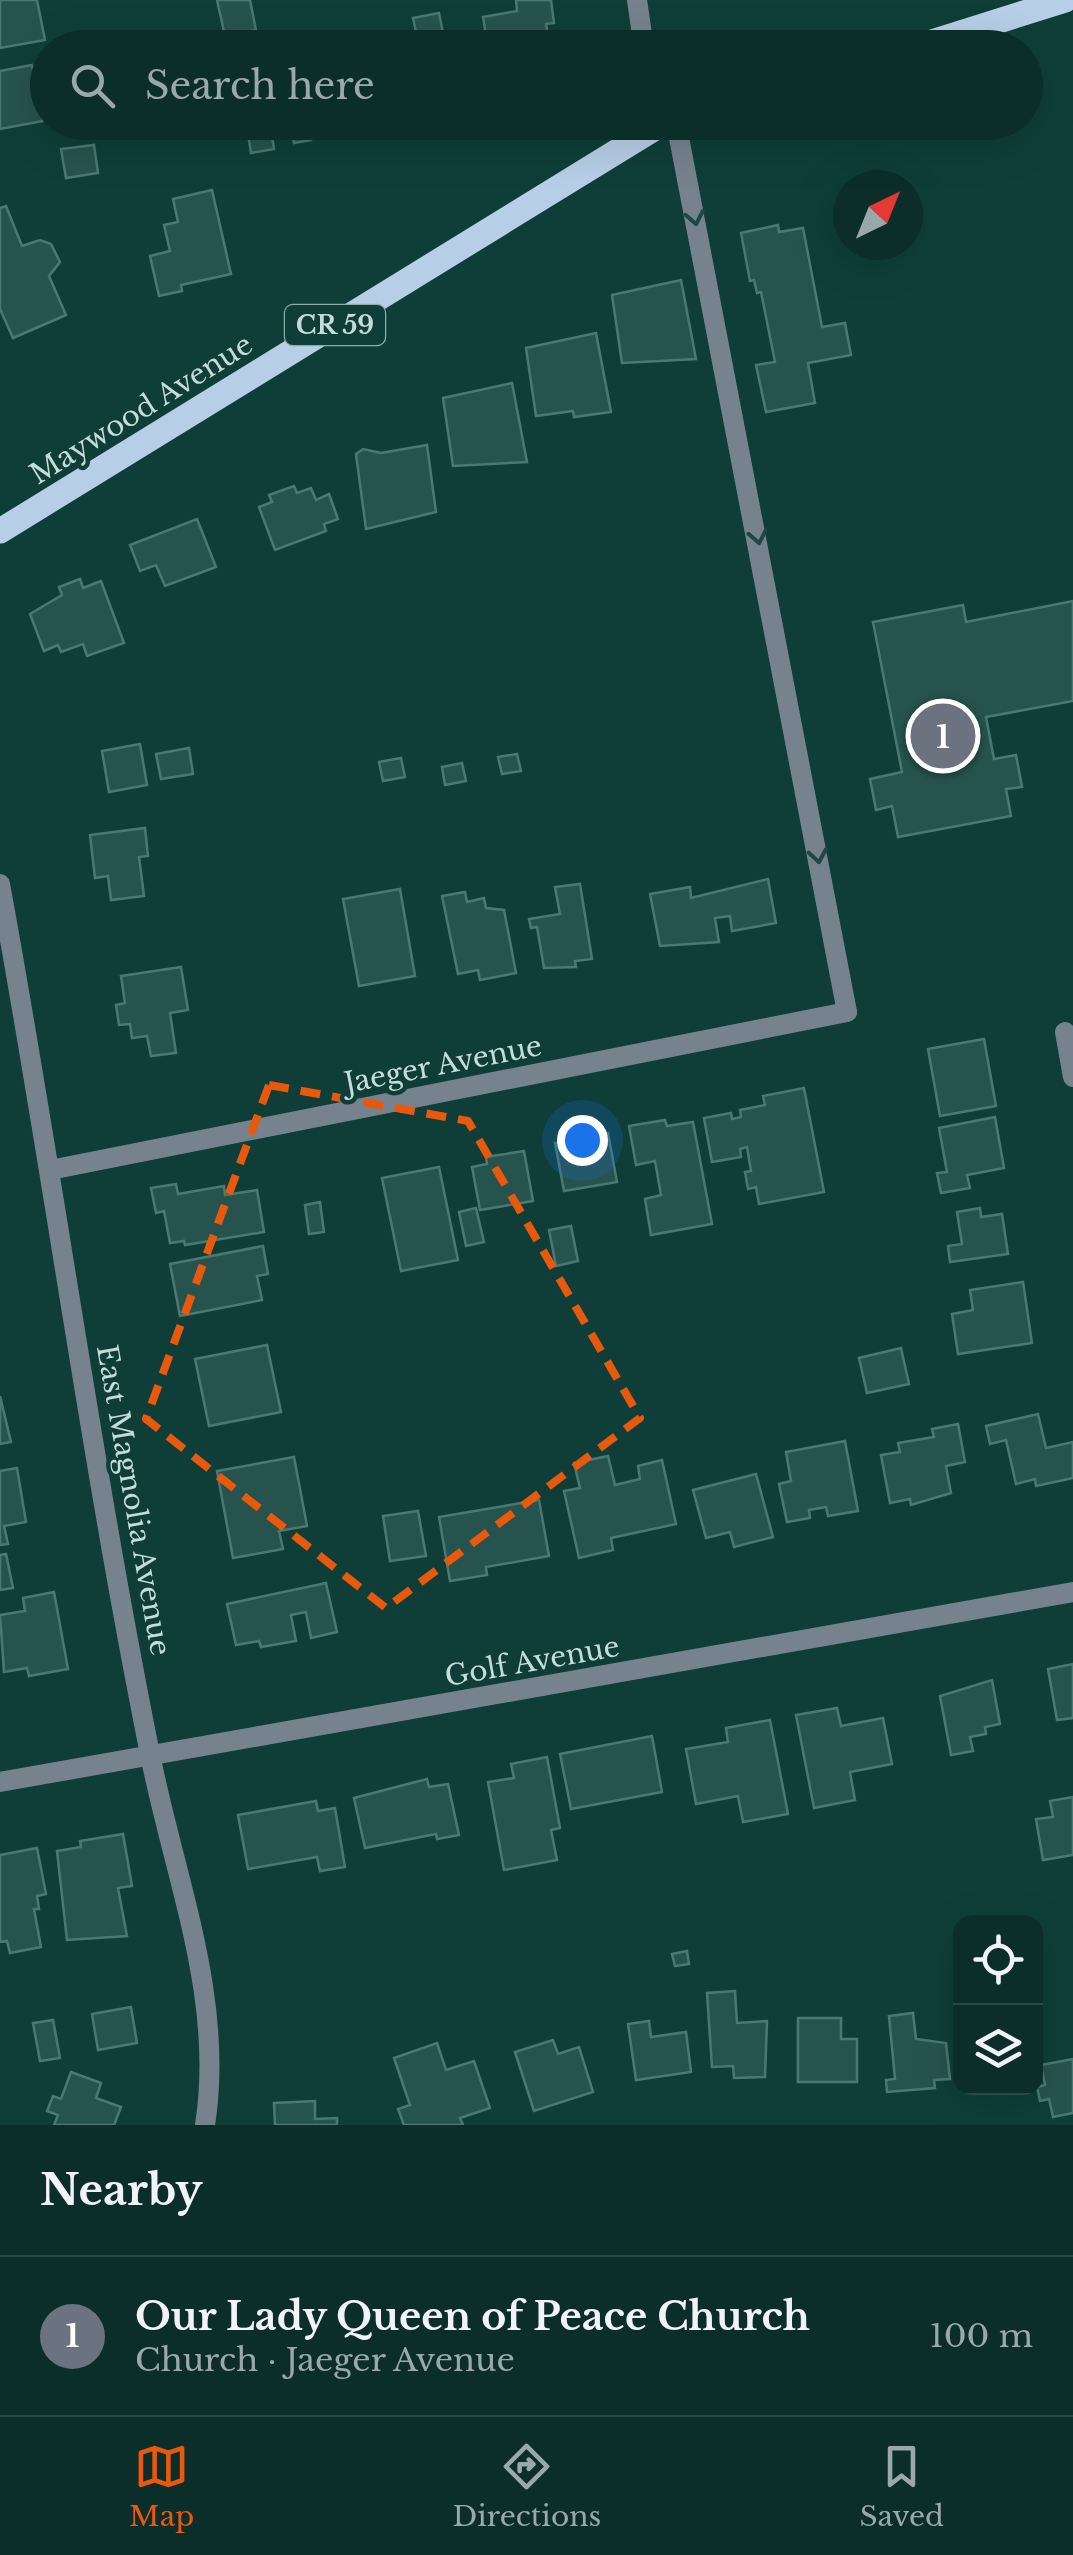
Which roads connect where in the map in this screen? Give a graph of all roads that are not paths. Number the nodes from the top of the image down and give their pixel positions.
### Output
1 (637, 0) edge
2 (1065, 0) edge
3 (641, 30) edge
4 (970, 30) edge
5 (638, 140) edge
6 (667, 140) edge
7 (0, 531) edge
8 (0, 884) edge
9 (1065, 1032) dead end
10 (1073, 1076) edge
11 (50, 1170) junction
12 (1073, 1592) edge
13 (150, 1756) junction
14 (0, 1782) edge
15 (205, 2125) edge

1 - 3 street
2 - 4 main road
5 - 7 main road, Maywood Avenue / CR 59
6 -> 11 street, Jaeger Avenue
8 - 11 street, East Magnolia Avenue
9 - 10 street
11 - 13 street, East Magnolia Avenue
12 - 13 street, Golf Avenue
13 - 14 street, Golf Avenue
13 - 15 street, East Magnolia Avenue

